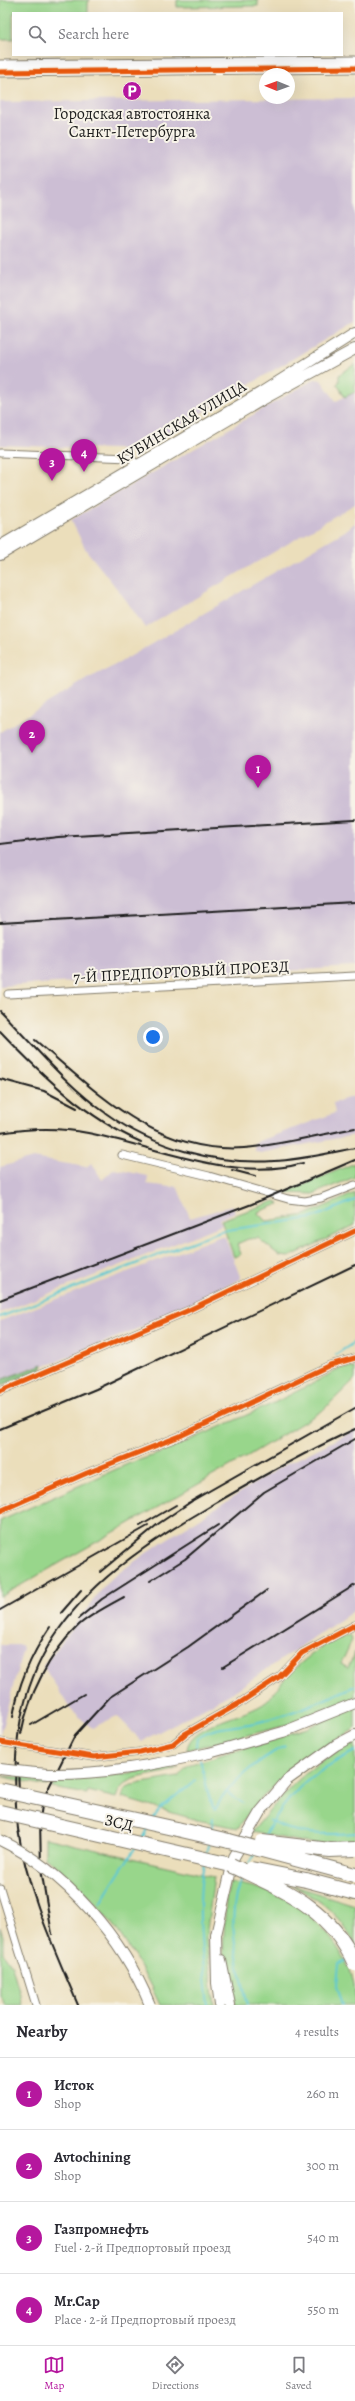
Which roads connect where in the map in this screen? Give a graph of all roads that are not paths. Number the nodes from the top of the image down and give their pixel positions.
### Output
1 (355, 61) edge
2 (0, 65) edge
3 (355, 68) edge
4 (0, 72) edge
5 (355, 333) edge
6 (354, 350) edge
7 (0, 453) edge
8 (141, 468) junction
9 (0, 546) edge
10 (0, 555) edge
11 (355, 976) edge
12 (8, 994) dead end
13 (122, 1155) dead end
14 (355, 1184) edge
15 (355, 1231) edge
16 (355, 1358) edge
17 (0, 1391) edge
18 (0, 1511) edge
19 (355, 1625) edge
20 (355, 1703) edge
21 (355, 1735) edge
22 (0, 1742) edge
23 (0, 1769) edge
24 (0, 1790) edge
25 (0, 1812) edge
26 (0, 1840) edge
27 (229, 1841) junction
28 (355, 1849) edge
29 (231, 1865) junction
30 (355, 1875) edge
31 (0, 1888) edge
32 (355, 1893) edge
33 (219, 1914) junction
34 (355, 1964) edge
35 (36, 2005) edge
36 (150, 2005) edge
37 (220, 2005) edge
38 (230, 2005) edge

1 - 2 street
3 - 4 street
5 - 8 main road, КУБИНСКАЯ УЛИЦА
6 - 8 main road, КУБИНСКАЯ УЛИЦА
7 - 8 street
8 - 9 main road, КУБИНСКАЯ УЛИЦА
8 - 10 main road, КУБИНСКАЯ УЛИЦА
11 - 12 street, 7-Й ПРЕДПОРТОВЫЙ ПРОЕЗД
13 - 14 street
15 - 17 street
16 - 18 street
19 - 22 street
20 - 23 main road, bridge
21 - 33 main road
24 - 27 highway, ЗСД, bridge
25 - 29 highway, ЗСД, bridge
26 - 36 main road, bridge
27 - 28 highway, bridge
27 - 30 highway, bridge
29 - 32 highway, bridge
29 - 34 highway, bridge
31 - 35 street
33 - 37 main road
33 - 38 main road

